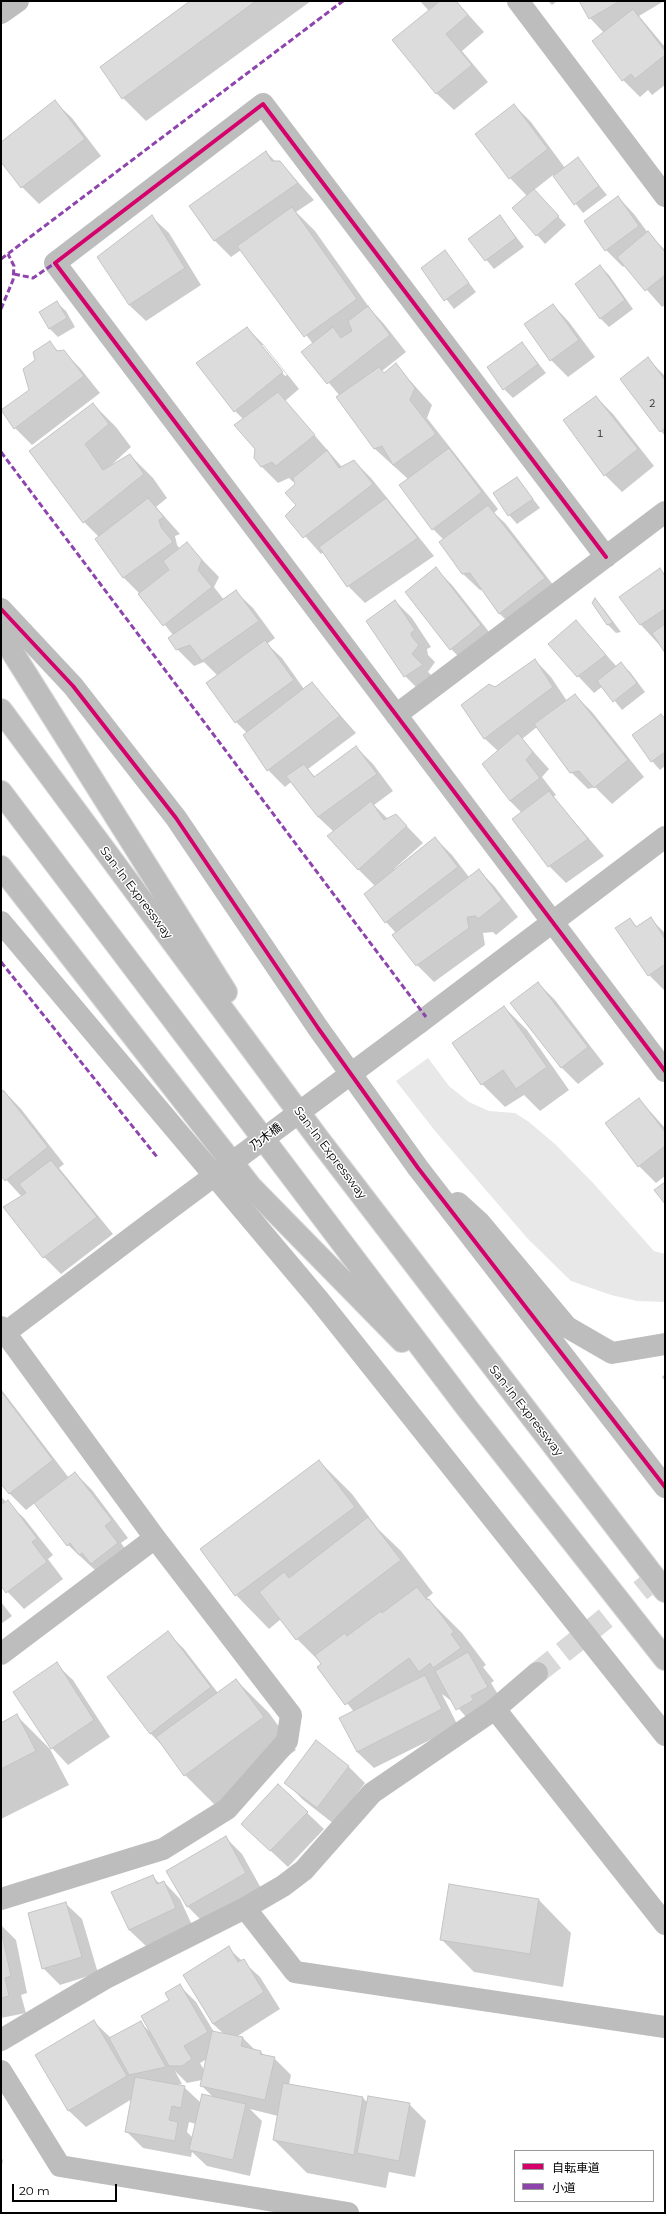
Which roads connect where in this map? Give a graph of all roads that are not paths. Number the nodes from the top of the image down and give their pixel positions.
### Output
1 (18, 1) edge
2 (518, 1) edge
3 (1, 13) edge
4 (665, 196) edge
5 (665, 512) edge
6 (606, 557) junction
7 (1, 609) edge
8 (1, 634) edge
9 (1, 710) edge
10 (396, 715) junction
11 (1, 792) edge
12 (665, 837) edge
13 (1, 867) edge
14 (1, 922) edge
15 (552, 922) junction
16 (665, 1071) edge
17 (317, 1137) junction
18 (418, 1168) junction
19 (3, 1332) edge
20 (665, 1344) edge
21 (467, 1408) junction
22 (665, 1487) edge
23 (155, 1538) junction
24 (665, 1591) edge
25 (1, 1654) edge
26 (665, 1659) edge
27 (537, 1673) tunnel mouth
28 (495, 1709) junction
29 (665, 1735) edge
30 (1, 1899) edge
31 (246, 1908) junction
32 (665, 1924) edge
33 (665, 2026) edge
34 (1, 2040) edge
35 (1, 2071) edge
36 (348, 2213) edge

1 - 3 main road
2 - 4 main road
5 - 6 main road
6 - 10 main road
6 - 10 main road
7 - 18 main road
8 - 17 main road
9 - 17 main road, San-In Expressway
10 - 15 main road
11 - 21 main road
12 - 15 main road, 乃木橋
13 - 21 main road
14 - 29 main road
15 - 16 main road
15 - 19 main road, 乃木橋, bridge
17 - 24 main road, San-In Expressway
18 - 20 main road
18 - 22 main road
19 - 23 main road
21 - 26 main road
23 - 25 main road
23 - 30 main road
27 - 28 main road
28 - 31 main road
28 - 32 main road
31 - 33 main road
31 - 34 main road
35 - 36 main road

